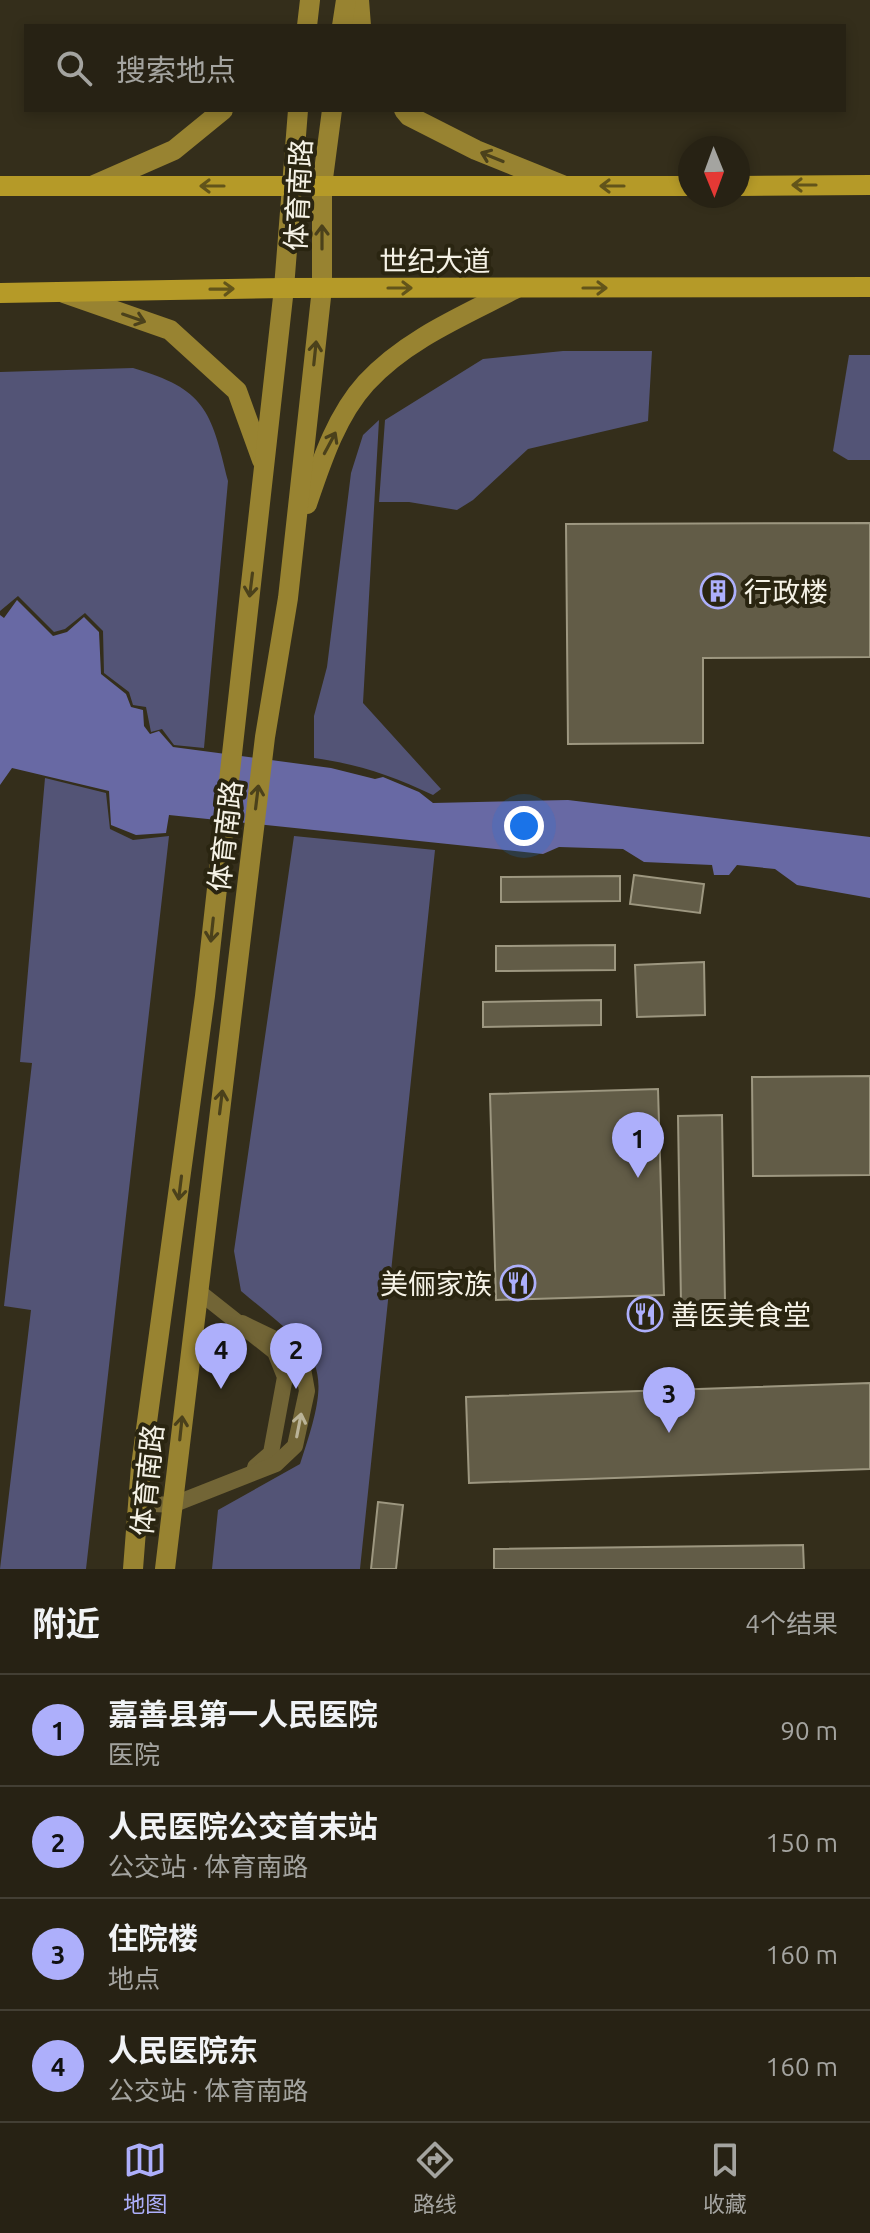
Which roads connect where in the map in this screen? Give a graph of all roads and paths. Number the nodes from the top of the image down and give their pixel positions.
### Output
1 (346, 0) edge
2 (359, 0) edge
3 (342, 24) edge
4 (361, 24) edge
5 (221, 112) edge
6 (298, 112) edge
7 (332, 112) edge
8 (406, 112) edge
9 (290, 185) junction
10 (870, 185) edge
11 (0, 186) edge
12 (92, 186) junction
13 (322, 186) junction
14 (565, 186) junction
15 (678, 186) edge
16 (750, 186) edge
17 (870, 287) edge
18 (284, 288) junction
19 (322, 288) junction
20 (517, 288) junction
21 (60, 292) junction
22 (0, 293) edge
23 (260, 508) junction
24 (294, 542) junction
25 (198, 1291) junction
26 (242, 1323) junction
27 (241, 1478) junction
28 (138, 1503) junction
29 (172, 1505) junction
30 (133, 1569) edge
31 (165, 1569) edge

1 - 3 main road
2 - 4 main road
5 - 12 main road
6 - 9 main road, 体育南路
7 - 13 main road, 体育南路
14 -> 8 main road
9 -> 12 main road
9 - 13 main road
9 - 18 main road, 体育南路
10 -> 16 main road
11 - 12 main road
13 - 14 main road
19 -> 13 main road, 体育南路
15 -> 14 main road
20 -> 17 main road, 世纪大道
18 - 19 main road, 世纪大道
21 -> 18 main road, 世纪大道
18 - 23 main road, 体育南路
19 -> 20 main road, 世纪大道
24 -> 19 main road, 体育南路
24 -> 20 main road
21 - 22 main road, 世纪大道
21 -> 23 main road
23 -> 28 main road, 体育南路
25 -> 24 main road, 体育南路
25 - 26 lane
29 -> 25 main road, 体育南路
26 - 27 lane
27 -> 26 lane
27 - 29 lane
28 - 29 lane
28 - 30 main road, 体育南路
29 - 31 main road, 体育南路

